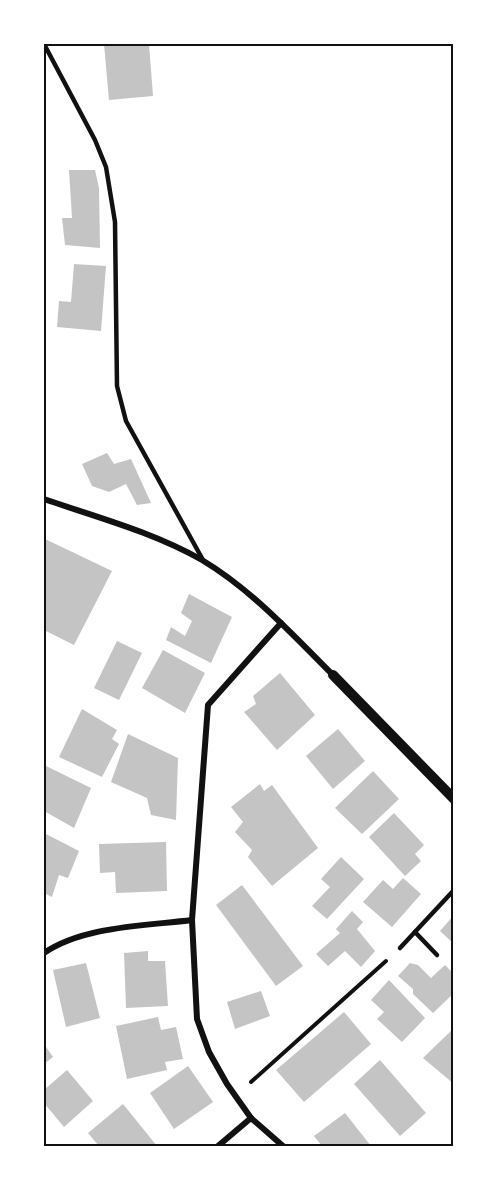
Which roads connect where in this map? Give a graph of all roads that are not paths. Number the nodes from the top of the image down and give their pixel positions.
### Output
1 (44, 44) edge
2 (44, 499) edge
3 (203, 561) junction
4 (281, 623) junction
5 (333, 675) joint
6 (453, 800) edge
7 (453, 890) edge
8 (192, 920) junction
9 (416, 932) junction
10 (400, 948) road end
11 (44, 953) edge
12 (437, 955) dead end
13 (251, 1118) junction
14 (218, 1146) edge
15 (283, 1146) edge

1 - 3 lane
2 - 3 street
3 - 4 street
4 - 5 street
4 - 8 street
5 - 6 street
7 - 9 lane
8 - 11 street
8 - 13 street
9 - 10 lane
9 - 12 lane
13 - 14 street
13 - 15 street

